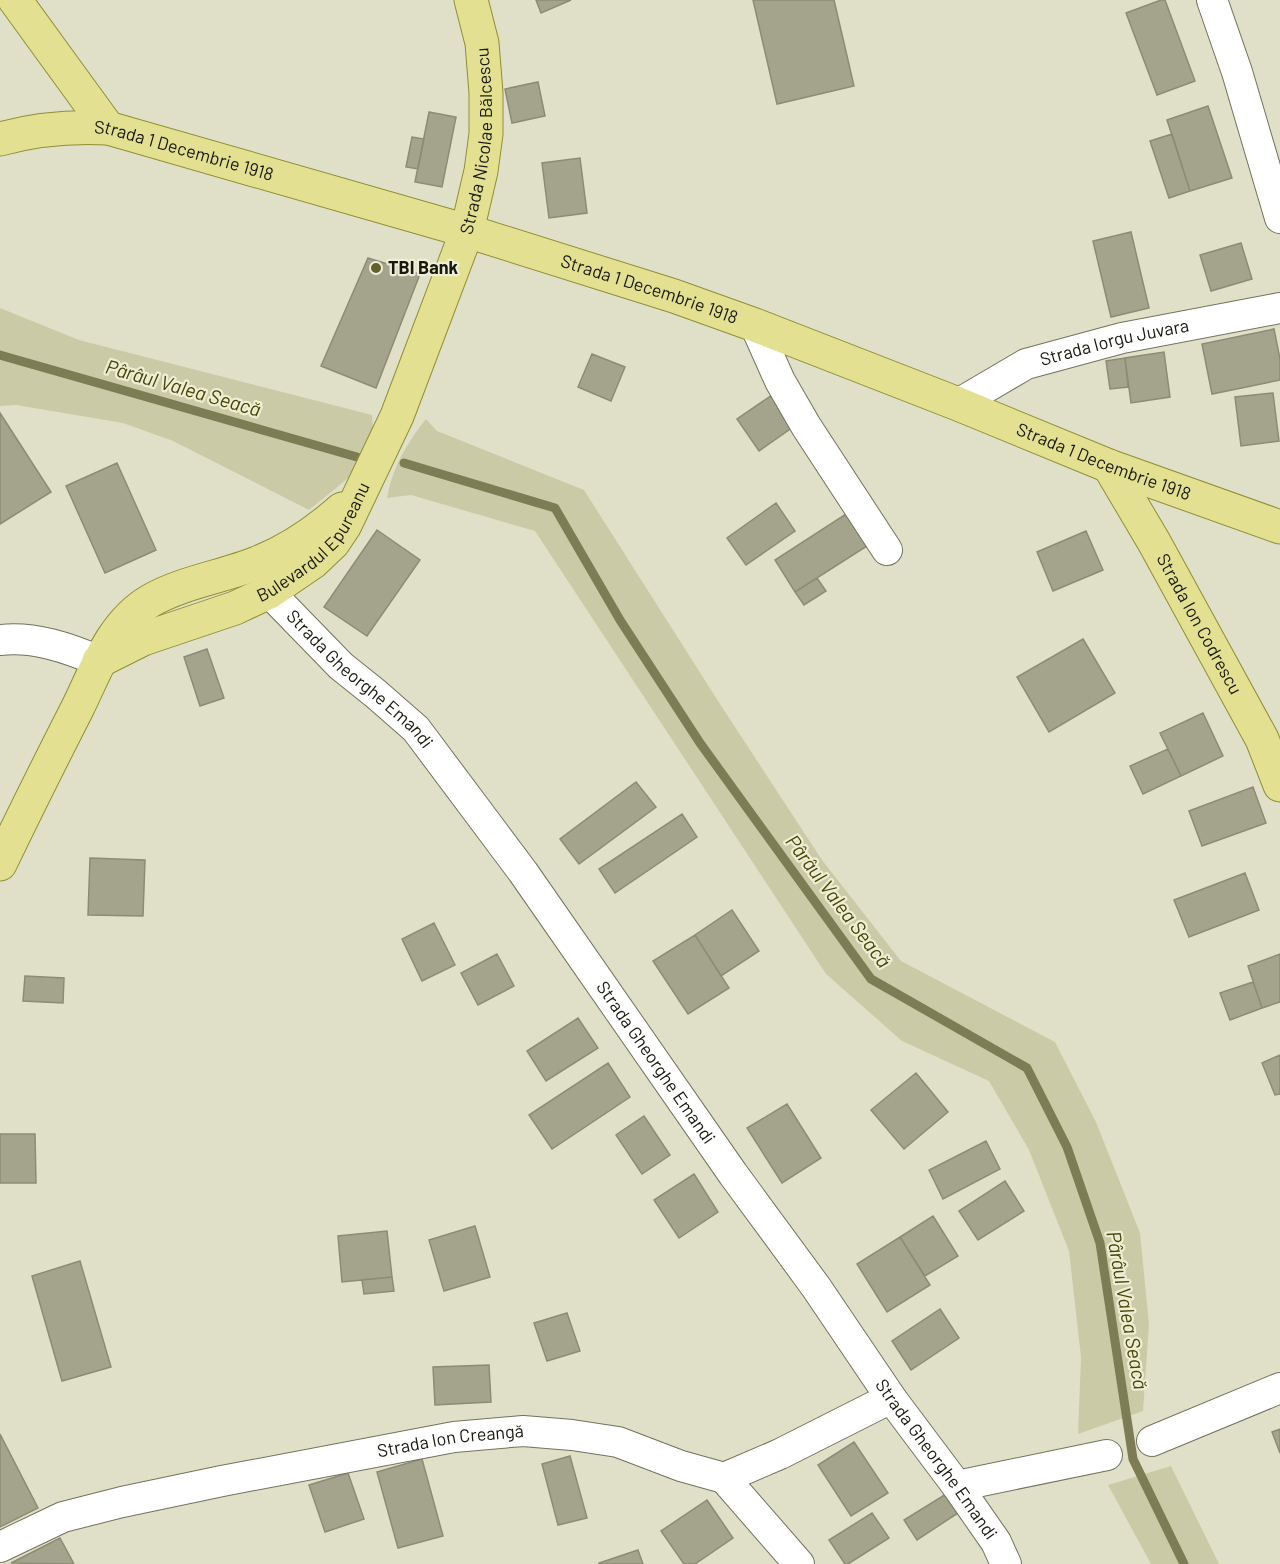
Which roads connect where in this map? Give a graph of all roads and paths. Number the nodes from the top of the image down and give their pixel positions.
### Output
1 (15, 0) edge
2 (471, 0) edge
3 (1212, 0) edge
4 (108, 128) junction
5 (0, 139) edge
6 (1280, 218) edge
7 (467, 231) junction
8 (1280, 309) edge
9 (755, 325) junction
10 (958, 404) junction
11 (1109, 466) junction
12 (363, 491) junction
13 (1280, 527) edge
14 (887, 550) dead end
15 (269, 592) junction
16 (0, 640) edge
17 (99, 661) junction
18 (1280, 785) edge
19 (0, 864) edge
20 (1280, 1388) edge
21 (891, 1398) junction
22 (1152, 1441) dead end
23 (1107, 1455) dead end
24 (724, 1478) junction
25 (957, 1486) junction
26 (0, 1547) edge
27 (799, 1564) edge
28 (1006, 1564) edge

1 - 4 main road
2 - 7 main road, Strada Nicolae Bălcescu
3 - 6 street
4 - 5 main road, Strada 1 Decembrie 1918
4 - 7 main road, Strada 1 Decembrie 1918
7 - 9 main road, Strada 1 Decembrie 1918
7 - 12 main road, Strada Nicolae Bălcescu
8 - 10 street, Strada Iorgu Juvara
9 - 10 main road, Strada 1 Decembrie 1918
9 - 14 street
10 - 11 main road, Strada 1 Decembrie 1918
11 - 13 main road, Strada 1 Decembrie 1918
11 - 18 main road, Strada Ion Codrescu
12 - 15 main road, Bulevardul Epureanu
12 - 17 main road, Bulevardul Epureanu
15 - 17 main road, Bulevardul Epureanu
15 - 21 street, Strada Gheorghe Emandi
16 - 17 street
17 - 19 main road, Bulevardul Epureanu
20 - 22 street
21 - 24 street
21 - 25 street, Strada Gheorghe Emandi
23 - 25 street
24 - 26 street, Strada Ion Creangă
24 - 27 street
25 - 28 street, Strada Gheorghe Emandi

